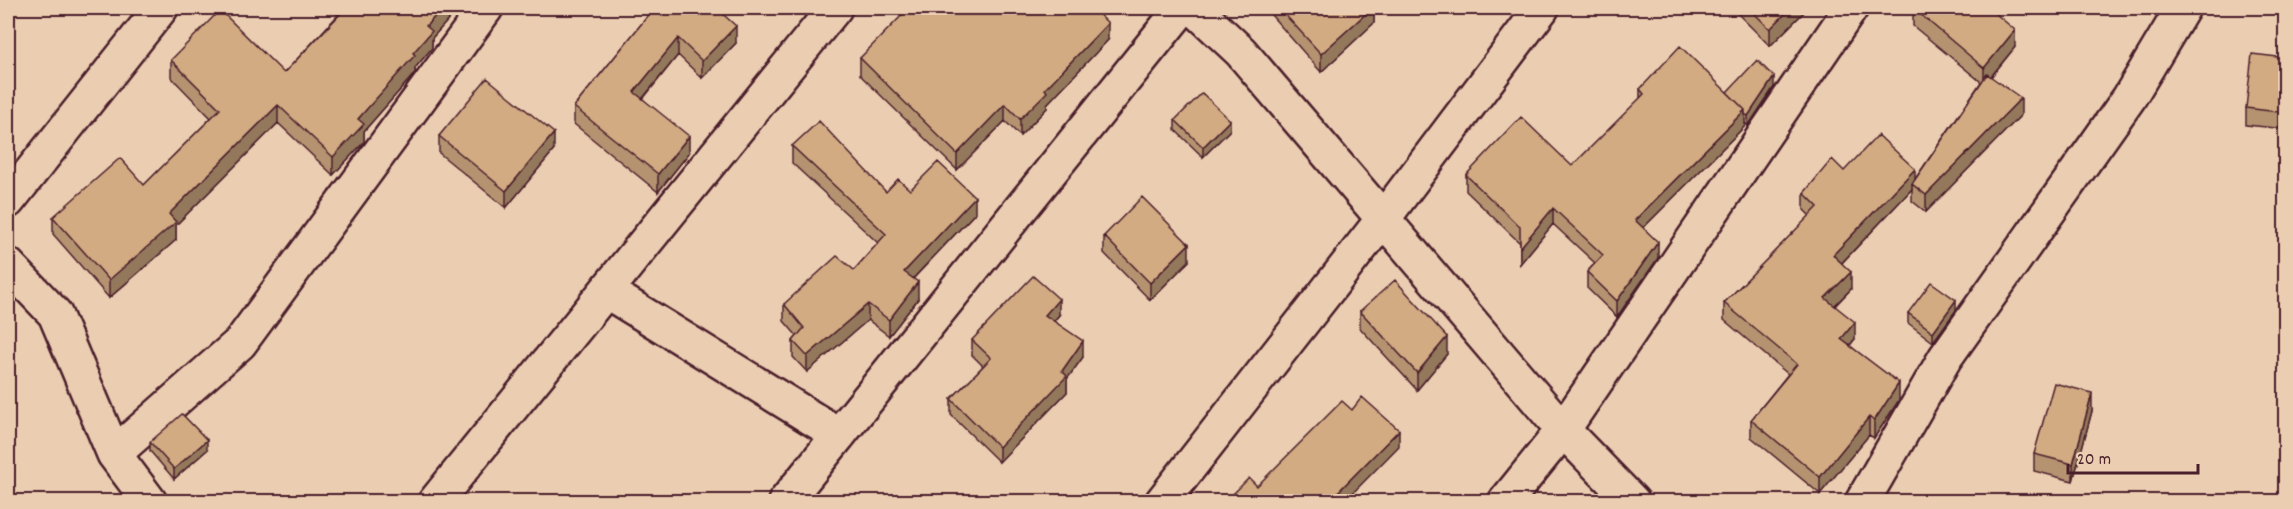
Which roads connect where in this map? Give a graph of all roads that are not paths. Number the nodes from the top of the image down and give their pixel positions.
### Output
1 (161, 8) edge
2 (486, 8) edge
3 (835, 8) edge
4 (1182, 8) edge
5 (1194, 8) edge
6 (1542, 8) edge
7 (1851, 8) edge
8 (2183, 8) edge
9 (8, 201) edge
10 (1383, 219) junction
11 (8, 265) edge
12 (606, 291) junction
13 (1563, 430) junction
14 (839, 435) junction
15 (114, 454) junction
16 (150, 501) edge
17 (435, 501) edge
18 (785, 501) edge
19 (1162, 501) edge
20 (1505, 501) edge
21 (1633, 501) edge
22 (1862, 501) edge

1 - 9 street
2 - 15 street
3 - 12 street
4 - 14 street
5 - 10 street
6 - 10 street
7 - 13 street
8 - 22 street
10 - 13 street
10 - 19 street
11 - 15 street
12 - 14 street
12 - 17 street
13 - 20 street
13 - 21 street
14 - 18 street
15 - 16 street

